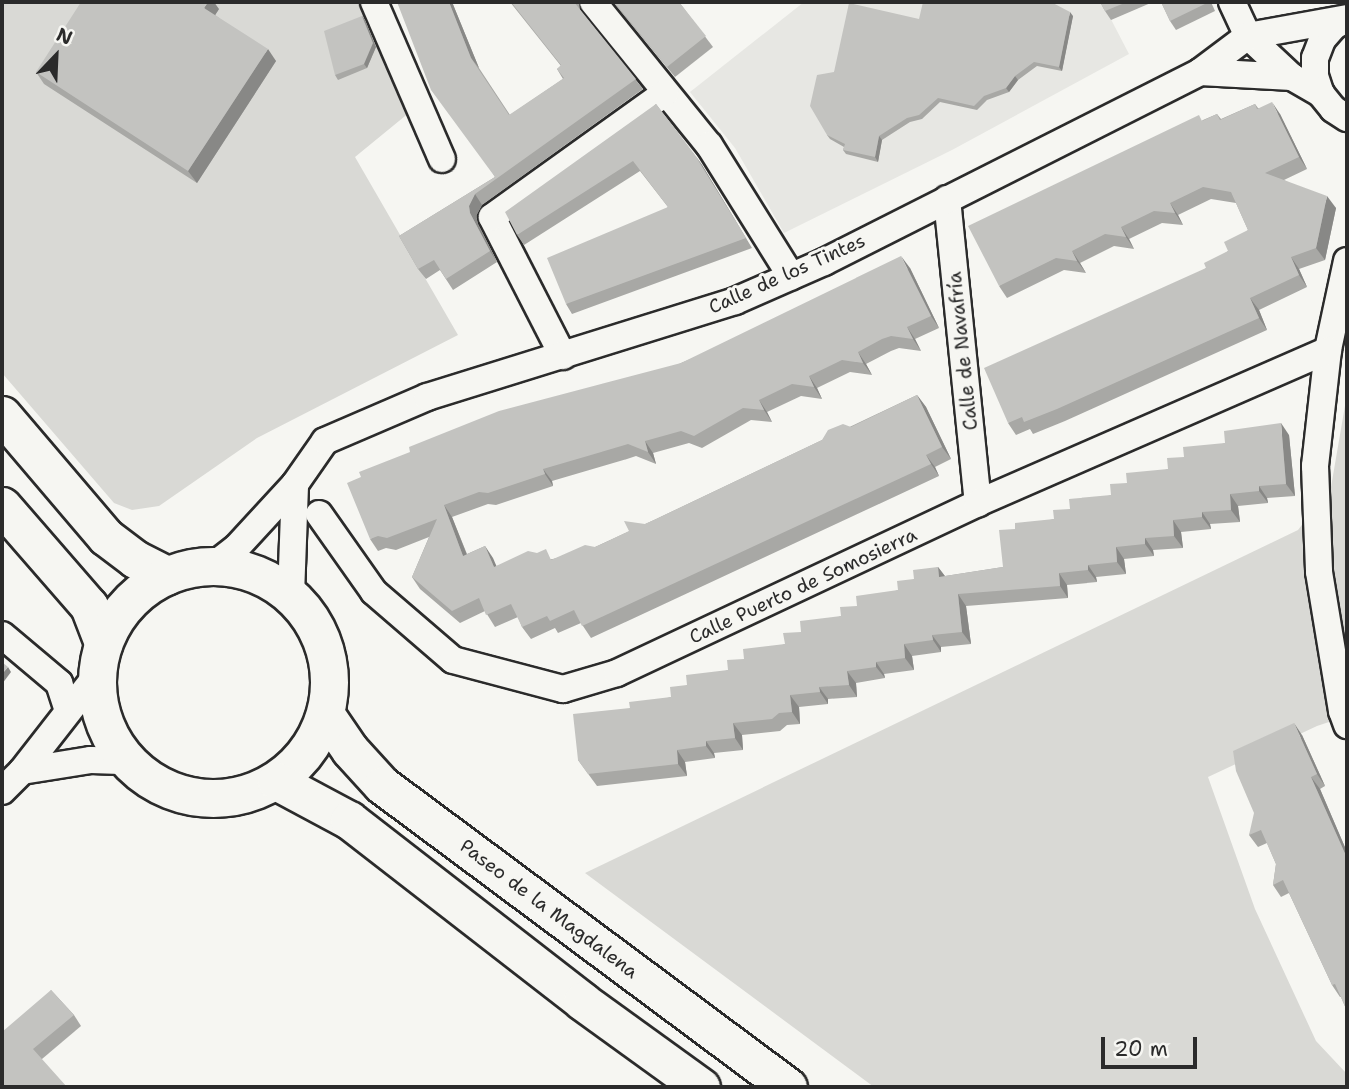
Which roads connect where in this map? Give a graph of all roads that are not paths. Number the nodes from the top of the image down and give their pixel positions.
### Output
1 (374, 2) edge
2 (593, 2) edge
3 (1232, 2) edge
4 (1347, 18) edge
5 (1248, 36) junction
6 (1200, 72) junction
7 (1292, 77) junction
8 (666, 93) junction
9 (1321, 94) junction
10 (1347, 118) edge
11 (442, 159) dead end
12 (947, 199) junction
13 (1347, 261) edge
14 (791, 276) junction
15 (1328, 350) junction
16 (563, 356) junction
17 (2, 415) edge
18 (295, 484) junction
19 (978, 503) junction
20 (2, 506) edge
21 (319, 514) dead end
22 (214, 565) junction
23 (167, 575) junction
24 (291, 595) junction
25 (2, 635) edge
26 (100, 659) junction
27 (68, 710) junction
28 (326, 715) junction
29 (1347, 724) edge
30 (128, 761) junction
31 (22, 771) junction
32 (276, 780) junction
33 (2, 791) edge
34 (701, 1087) edge
35 (788, 1087) edge

1 - 11 street
2 - 8 street
3 - 5 street
4 - 5 street, Calle de los Tintes
4 - 9 street
5 - 6 street, Calle de los Tintes
5 - 7 street
6 - 7 street, Calle de los Tintes
6 - 12 street, Calle de los Tintes
7 - 9 street, Calle de los Tintes
8 - 14 street
8 - 16 street
9 - 10 street, Calle de los Tintes
12 - 14 street, Calle de los Tintes
12 - 19 street, Calle de Navafría
13 - 15 street
14 - 16 street, Calle de los Tintes
15 - 19 street, Calle Puerto de Somosierra
15 - 29 street
16 - 18 street, Calle de los Tintes
17 - 23 main road
18 - 22 street, Calle de los Tintes
18 - 24 street
19 - 21 street, Calle Puerto de Somosierra
20 - 26 main road
22 - 23 main road
22 - 24 main road
23 - 26 main road
24 - 28 main road
25 - 27 street
26 - 27 street
26 - 30 main road
27 - 31 street
28 - 32 main road
28 - 35 main road, Paseo de la Magdalena
30 - 31 street
30 - 32 main road
31 - 33 street
32 - 34 main road

